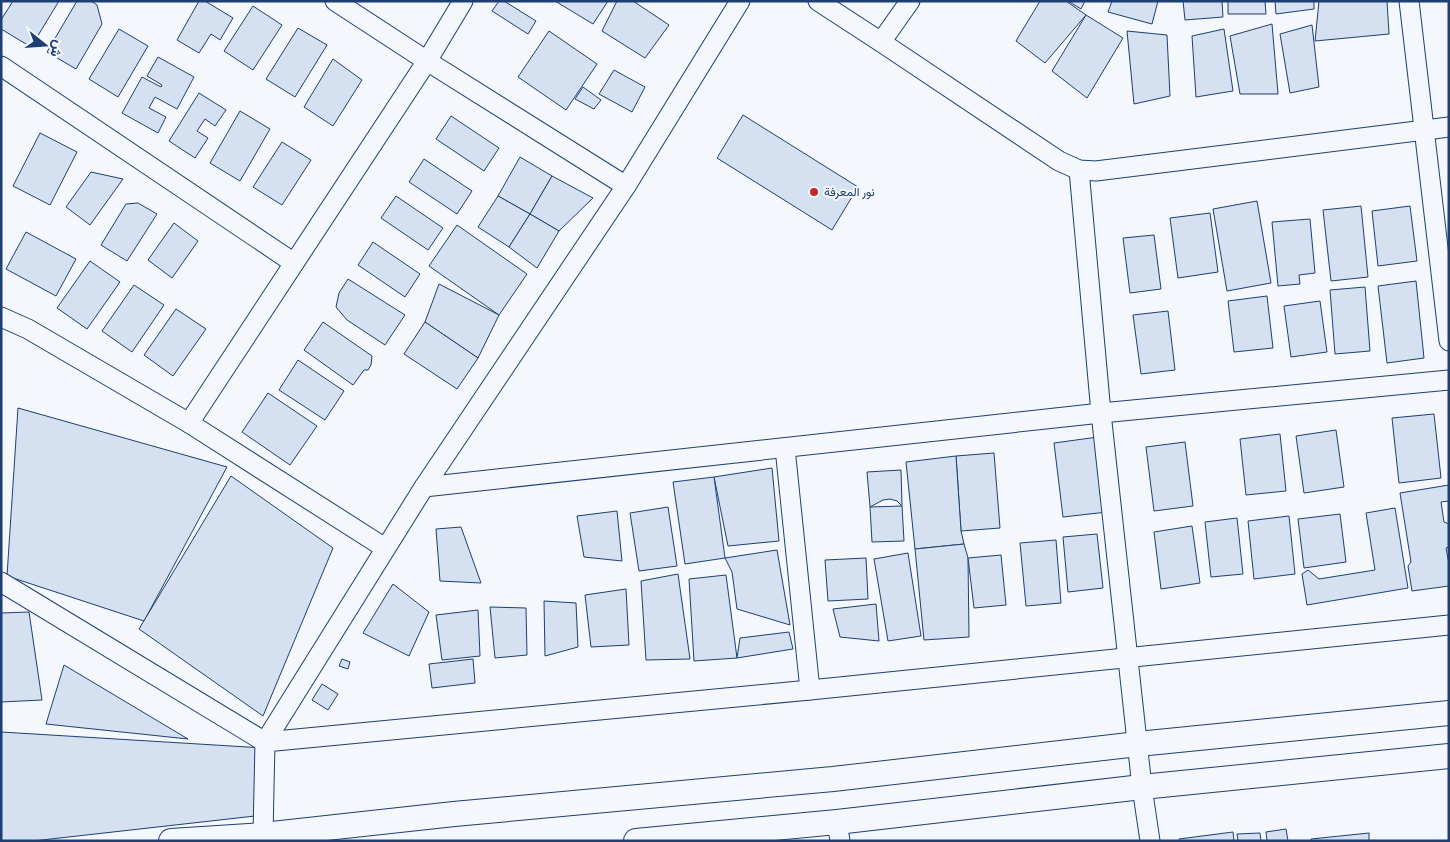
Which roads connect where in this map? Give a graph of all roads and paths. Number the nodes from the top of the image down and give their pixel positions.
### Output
1 (335, 1) edge
2 (463, 1) edge
3 (740, 1) edge
4 (818, 1) edge
5 (910, 1) edge
6 (1409, 1) edge
7 (881, 42) junction
8 (427, 61) junction
9 (1, 66) edge
10 (1449, 127) edge
11 (1424, 130) junction
12 (1079, 170) junction
13 (626, 186) junction
14 (294, 263) junction
15 (1, 317) edge
16 (1449, 341) edge
17 (1449, 380) edge
18 (1101, 414) junction
19 (189, 423) junction
20 (785, 448) junction
21 (424, 487) junction
22 (385, 548) junction
23 (1, 582) edge
24 (1449, 625) edge
25 (1128, 656) junction
26 (810, 690) junction
27 (1449, 712) edge
28 (265, 742) junction
29 (1138, 744) junction
30 (1449, 756) edge
31 (1142, 787) junction
32 (838, 831) edge
33 (263, 834) junction
34 (171, 841) edge
35 (636, 841) edge
36 (1150, 841) edge

1 - 8 street
2 - 8 street
3 - 13 street
4 - 7 street
5 - 7 street
6 - 11 street
7 - 12 street
8 - 13 street
8 - 14 street
9 - 14 street
10 - 11 street
11 - 12 street
11 - 16 street
12 - 18 street
13 - 21 street
14 - 19 street
15 - 19 street
17 - 18 street
18 - 20 street
18 - 25 street
19 - 22 street
20 - 21 street
20 - 26 street
21 - 22 street
22 - 28 street
23 - 28 street
24 - 25 street
25 - 26 street
25 - 29 street
26 - 28 street
27 - 29 main road
28 - 33 street
29 - 31 street
29 - 33 main road
30 - 31 main road
31 - 32 main road
31 - 36 street
32 - 35 main road
33 - 34 main road

